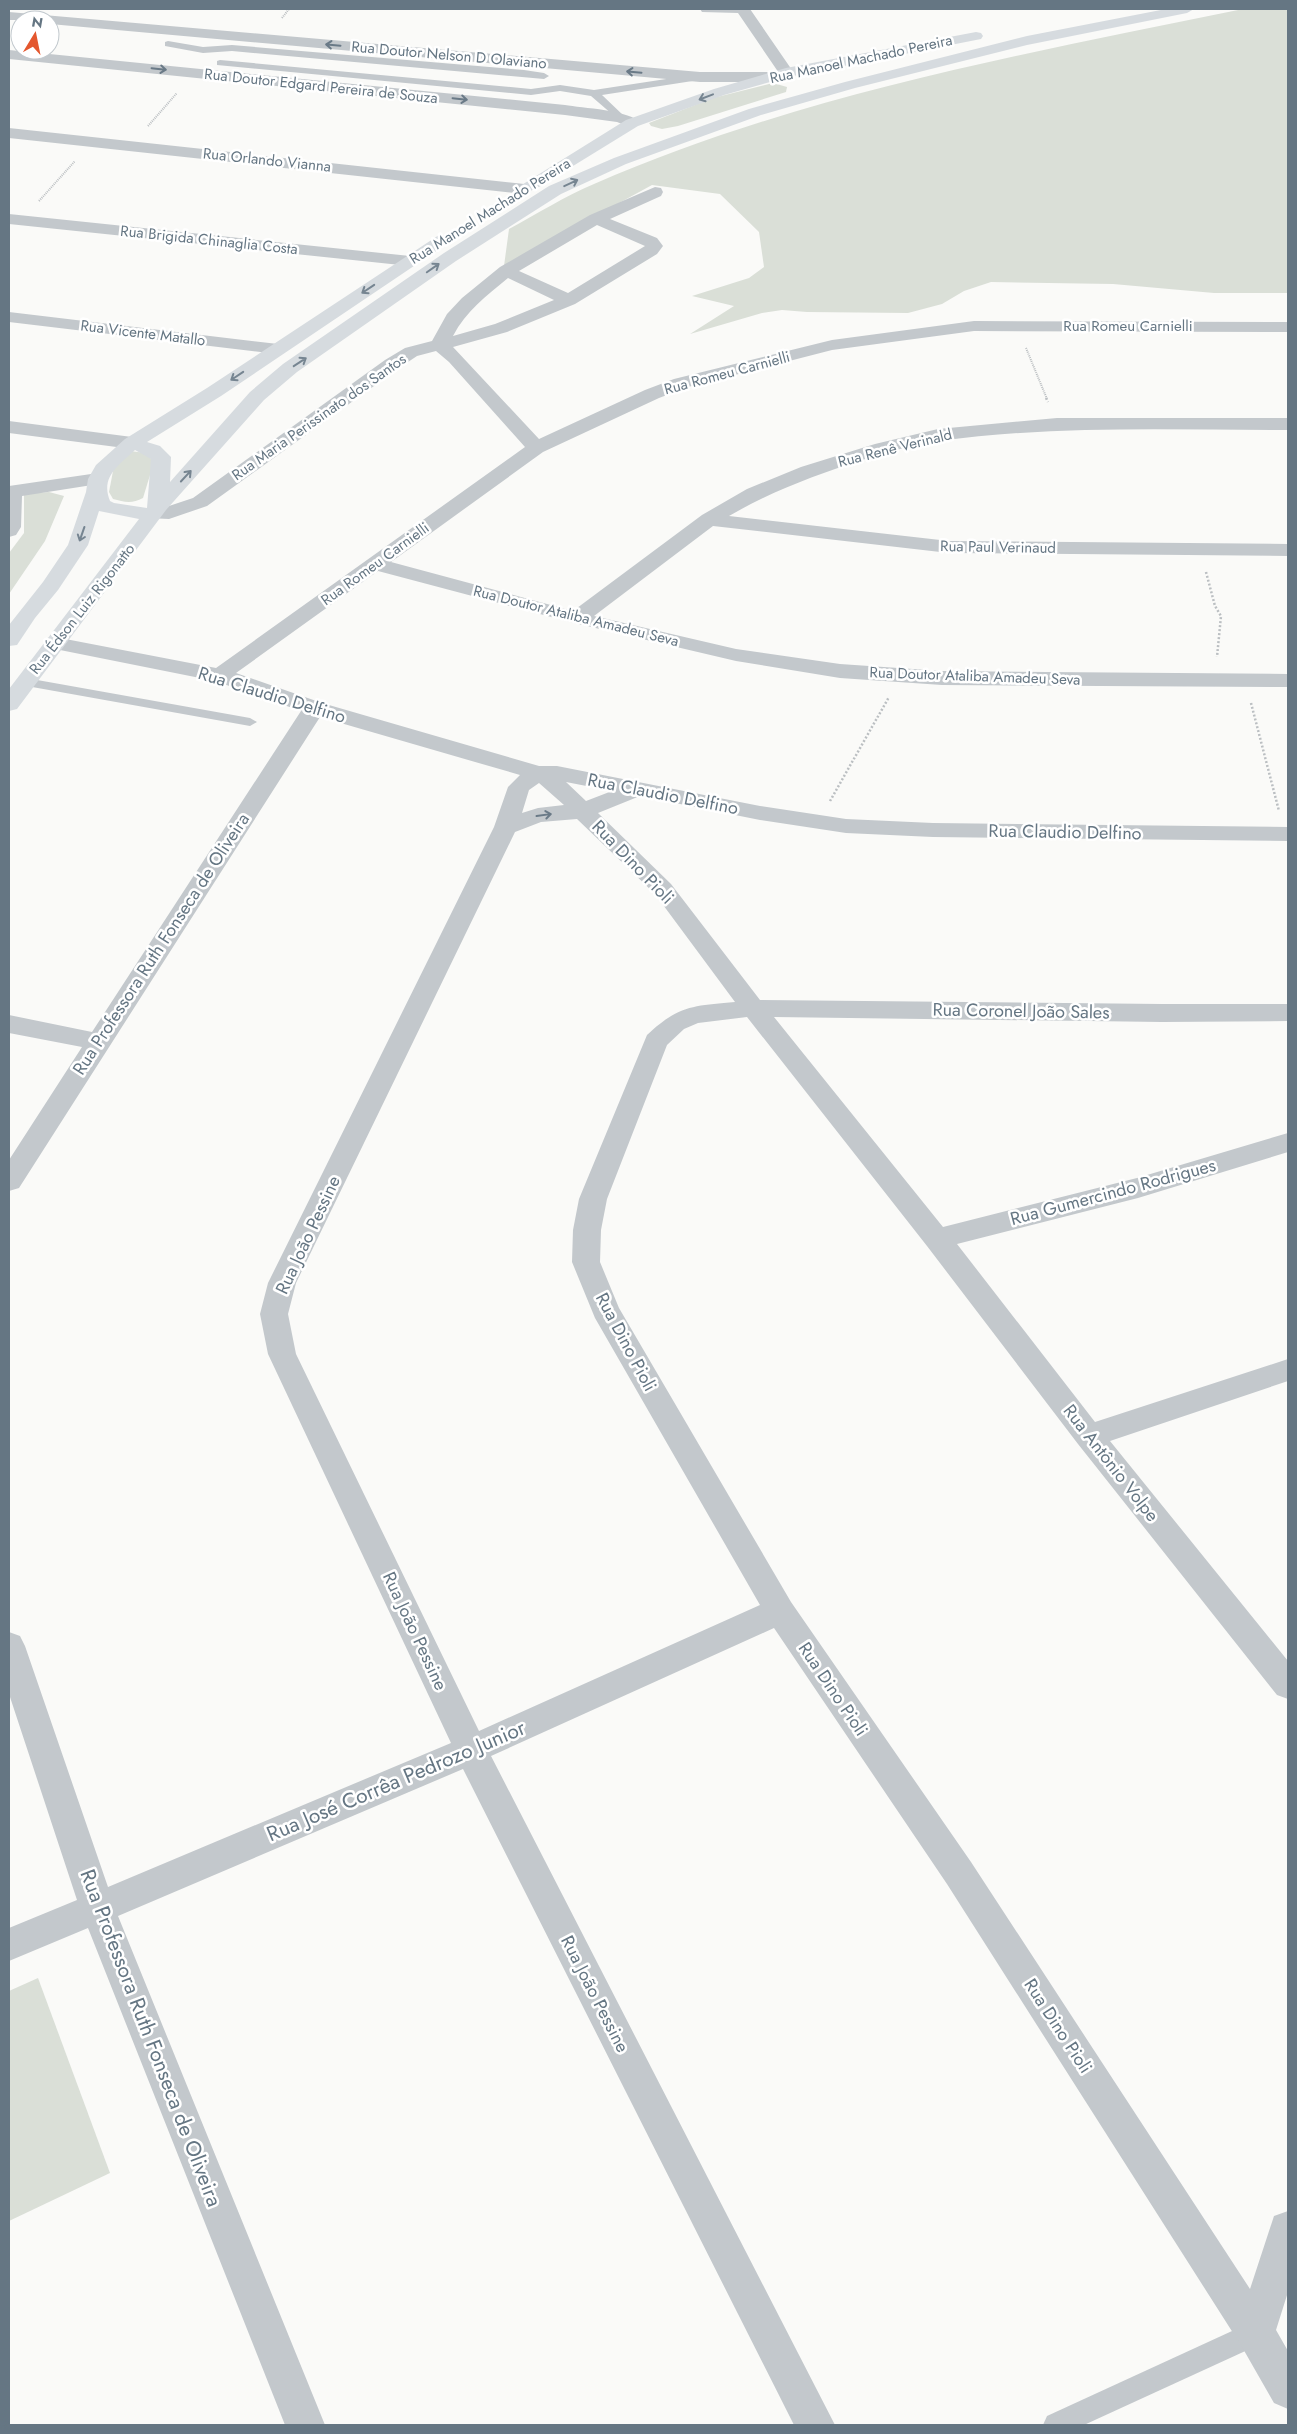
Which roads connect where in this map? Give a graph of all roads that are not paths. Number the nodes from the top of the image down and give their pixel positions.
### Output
1 (716, 9) edge
2 (737, 9) edge
3 (743, 9) edge
4 (1115, 9) edge
5 (1187, 9) edge
6 (9, 16) edge
7 (127, 27) junction
8 (152, 28) junction
9 (1018, 28) dead end
10 (990, 33) dead end
11 (168, 44) junction
12 (76, 48) junction
13 (9, 54) edge
14 (96, 62) junction
15 (220, 63) dead end
16 (778, 75) junction
17 (544, 76) dead end
18 (700, 77) junction
19 (594, 93) junction
20 (755, 112) junction
21 (626, 121) junction
22 (9, 133) edge
23 (691, 135) junction
24 (524, 189) junction
25 (655, 192) dead end
26 (500, 204) dead end
27 (15, 219) edge
28 (596, 219) junction
29 (459, 230) dead end
30 (410, 261) junction
31 (506, 271) junction
32 (569, 300) junction
33 (9, 317) edge
34 (1288, 327) edge
35 (439, 346) junction
36 (278, 349) junction
37 (1288, 424) edge
38 (9, 427) edge
39 (132, 442) junction
40 (536, 448) junction
41 (97, 485) junction
42 (10, 492) edge
43 (157, 510) junction
44 (709, 519) junction
45 (9, 531) edge
46 (1288, 550) edge
47 (375, 564) junction
48 (27, 614) junction
49 (577, 618) junction
50 (9, 640) edge
51 (55, 643) junction
52 (220, 675) junction
53 (1288, 681) edge
54 (26, 682) junction
55 (9, 704) edge
56 (314, 708) junction
57 (250, 722) dead end
58 (538, 773) junction
59 (638, 789) junction
60 (582, 811) junction
61 (506, 826) junction
62 (1286, 834) edge
63 (753, 1008) junction
64 (1288, 1012) edge
65 (9, 1024) edge
66 (98, 1042) junction
67 (1288, 1142) edge
68 (9, 1181) edge
69 (937, 1239) junction
70 (1288, 1370) edge
71 (1089, 1436) junction
72 (780, 1611) junction
73 (9, 1646) edge
74 (1288, 1685) edge
75 (471, 1750) junction
76 (97, 1907) junction
77 (9, 1945) edge
78 (1288, 2230) edge
79 (1256, 2333) junction
80 (1288, 2389) edge
81 (305, 2425) edge
82 (815, 2425) edge
83 (1056, 2425) edge

1 - 2 street
3 - 16 street
4 - 9 main road
5 - 20 main road, Rua Manoel Machado Pereira
6 - 7 street, Rua Doutor Nelson D Olaviano
7 - 8 street, Rua Doutor Nelson D Olaviano
7 - 12 street, Rua Doutor Nelson D Olaviano
8 - 11 street
18 -> 8 street, Rua Doutor Nelson D Olaviano
10 - 16 main road, Rua Manoel Machado Pereira
11 - 14 street
11 - 17 lane
12 - 13 street, Rua Doutor Edgard Pereira de Souza
12 - 14 street, Rua Doutor Edgard Pereira de Souza
14 -> 21 street, Rua Doutor Edgard Pereira de Souza
15 - 19 lane
16 - 18 street, Rua Doutor Nelson D Olaviano
16 - 20 main road
16 -> 21 main road, Rua Manoel Machado Pereira
18 - 19 lane
19 - 21 lane
20 - 23 main road, Rua Manoel Machado Pereira
21 - 23 main road
21 - 24 main road, Rua Manoel Machado Pereira
22 - 24 street, Rua Orlando Vianna
43 -> 23 main road, Rua Manoel Machado Pereira
24 - 26 main road, Rua Manoel Machado Pereira
25 - 28 street
27 - 30 street, Rua Brigida Chinaglia Costa
28 - 31 street
28 - 32 street
29 - 30 main road, Rua Manoel Machado Pereira
30 -> 36 main road, Rua Manoel Machado Pereira
31 - 32 street
31 - 35 street
32 - 35 street
33 - 36 street, Rua Vicente Matallo
34 - 40 street, Rua Romeu Carnielli
35 - 40 street
35 - 43 street, Rua Maria Perissinato dos Santos
36 -> 39 main road, Rua Manoel Machado Pereira
37 - 44 street, Rua Renê Verinald
38 - 39 street
39 - 41 main road, Rua Manoel Machado Pereira
39 - 43 main road
40 - 47 street, Rua Romeu Carnielli
41 - 42 street
41 - 43 main road
41 -> 48 main road, Rua Manoel Machado Pereira
42 - 45 street
43 - 51 main road, Rua Édson Luiz Rigonatto
44 - 46 street, Rua Paul Verinaud
44 - 49 street, Rua Renê Verinald
47 - 49 street, Rua Doutor Ataliba Amadeu Seva
47 - 52 street, Rua Romeu Carnielli
48 - 50 main road, Rua Manoel Machado Pereira
48 - 51 main road
49 - 53 street, Rua Doutor Ataliba Amadeu Seva
51 - 52 street, Rua Claudio Delfino
51 - 54 main road, Rua Édson Luiz Rigonatto
52 - 56 street, Rua Claudio Delfino
54 - 55 main road, Rua Édson Luiz Rigonatto
54 - 57 lane
56 - 58 street, Rua Claudio Delfino
56 - 66 street, Rua Professora Ruth Fonseca de Oliveira
58 - 59 street, Rua Claudio Delfino
58 - 60 street, Rua Dino Pioli
58 - 61 street, Rua João Pessine
59 - 60 street
59 - 62 street, Rua Claudio Delfino
61 -> 60 street
60 - 63 street, Rua Dino Pioli
61 - 75 street, Rua João Pessine
63 - 64 street, Rua Coronel João Sales
63 - 69 street, Rua Dino Pioli
63 - 72 street, Rua Dino Pioli
65 - 66 street
66 - 68 street, Rua Professora Ruth Fonseca de Oliveira
67 - 69 street, Rua Gumercindo Rodrigues
69 - 71 street, Rua Antônio Volpe
70 - 71 street
71 - 74 street, Rua Antônio Volpe
72 - 75 street, Rua José Corrêa Pedrozo Junior
72 - 79 street, Rua Dino Pioli
73 - 76 street, Rua Professora Ruth Fonseca de Oliveira
75 - 76 street, Rua José Corrêa Pedrozo Junior
75 - 82 street, Rua João Pessine
76 - 77 street, Rua José Corrêa Pedrozo Junior
76 - 81 street, Rua Professora Ruth Fonseca de Oliveira
78 - 79 street
79 - 80 street, Rua Dino Pioli
79 - 83 lane

